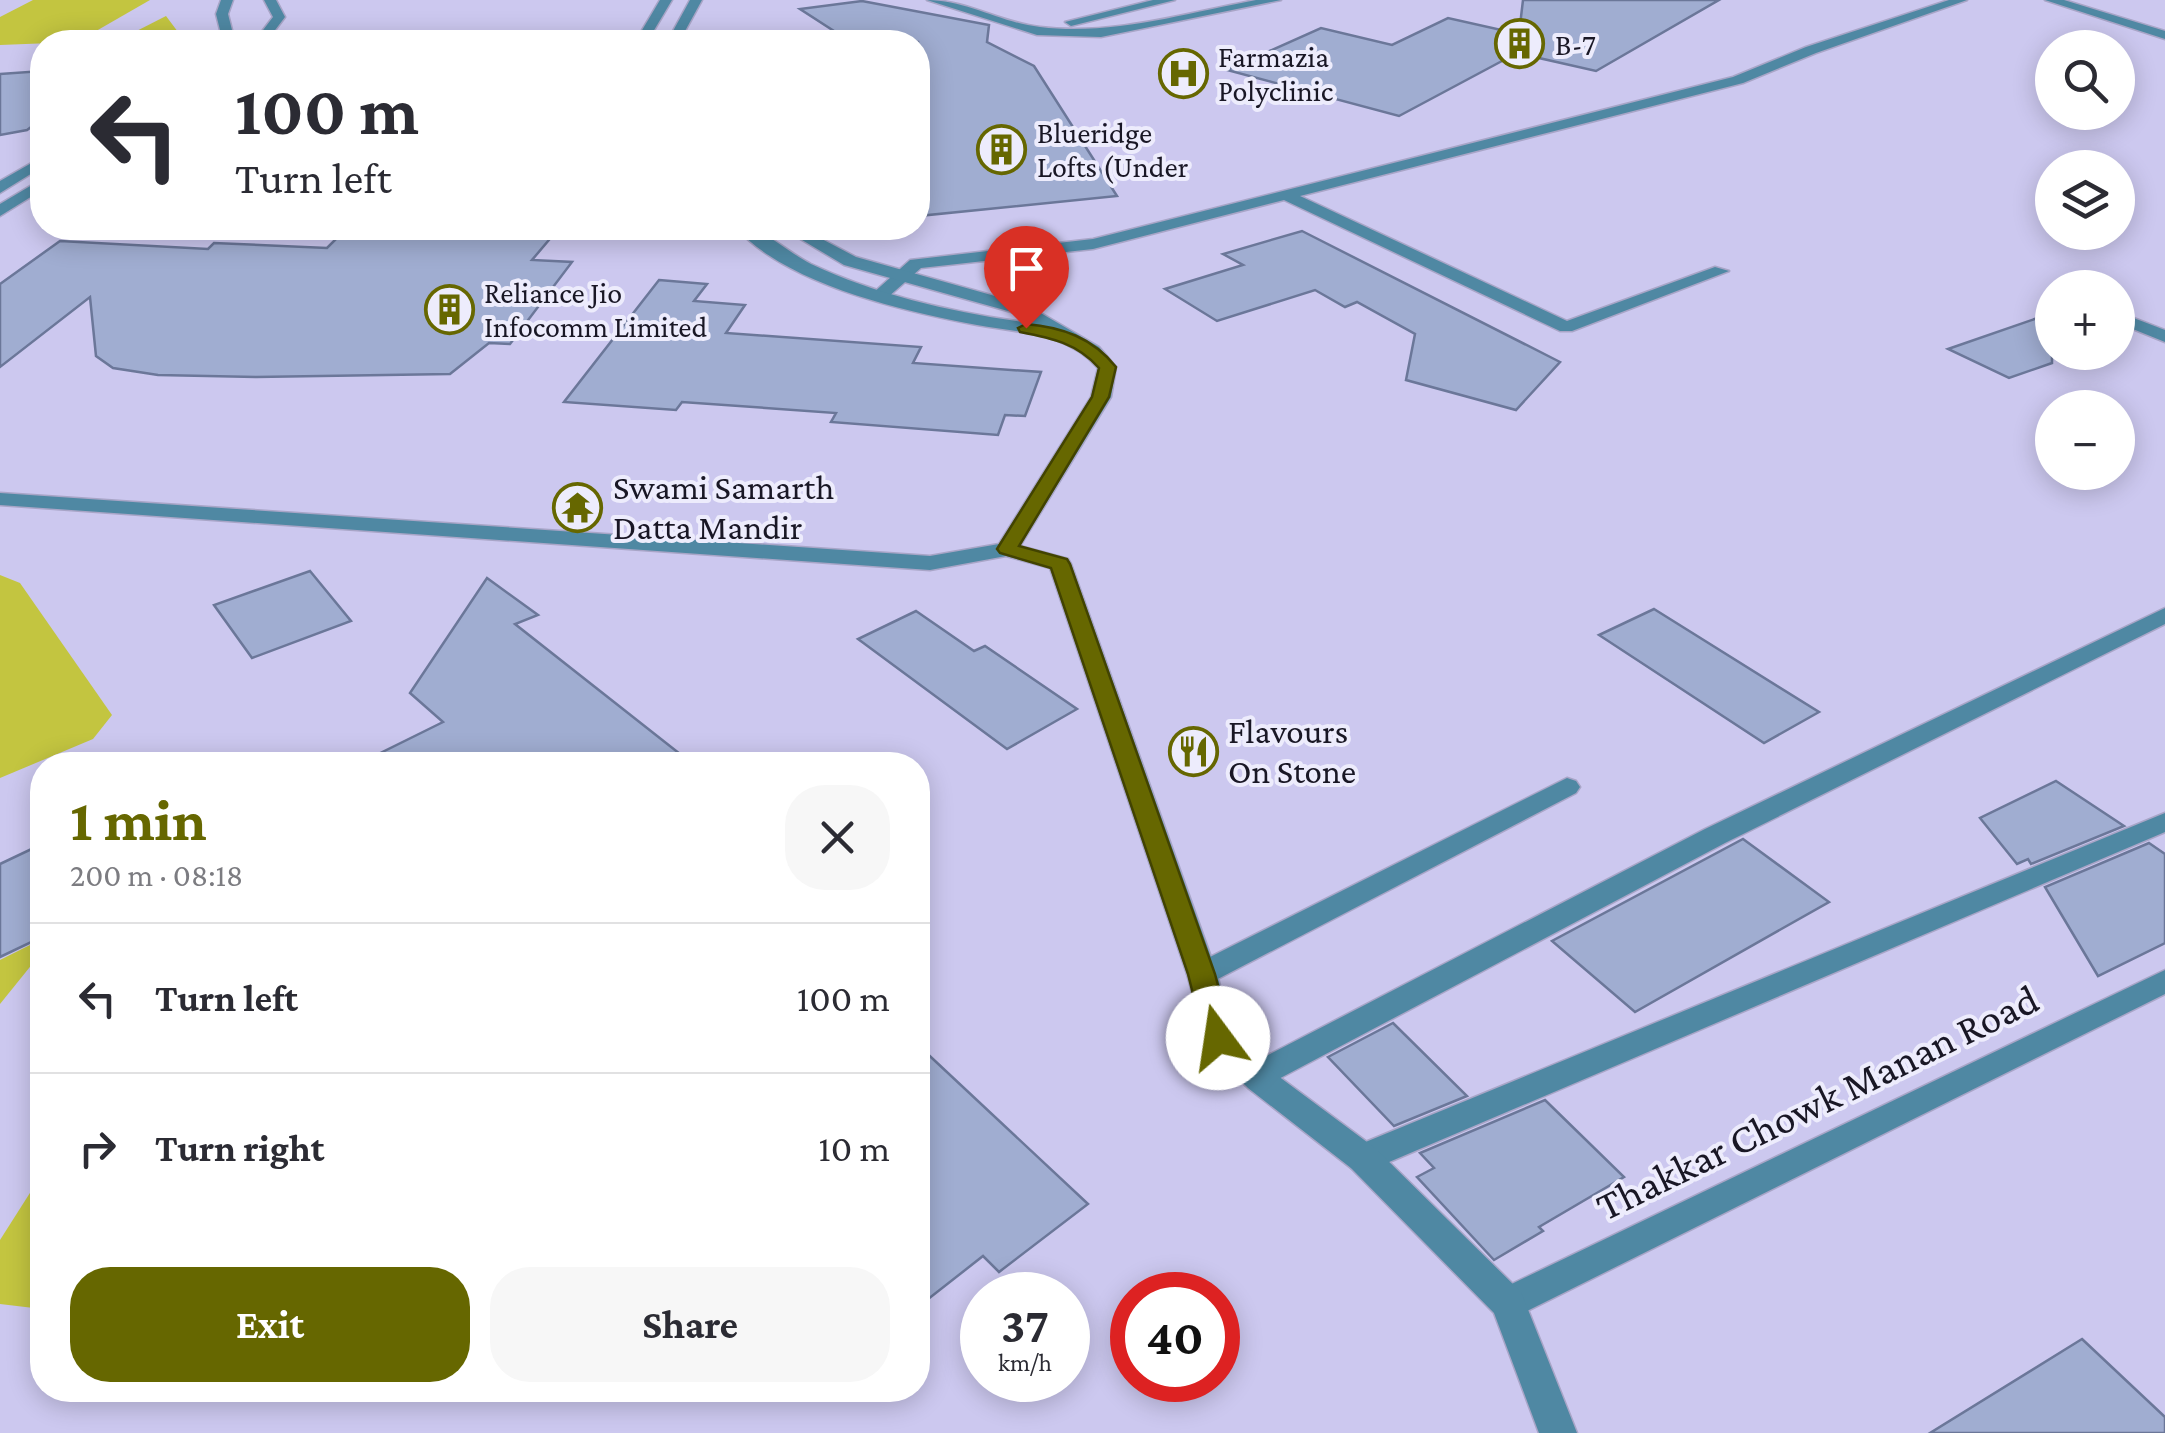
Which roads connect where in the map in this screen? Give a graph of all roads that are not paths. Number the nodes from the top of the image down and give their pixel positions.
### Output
1 (227, 0) edge
2 (270, 0) edge
3 (666, 0) edge
4 (696, 0) edge
5 (933, 0) edge
6 (1169, 0) edge
7 (1275, 0) edge
8 (1960, 0) edge
9 (2050, 0) edge
10 (226, 30) edge
11 (270, 30) edge
12 (648, 30) edge
13 (680, 30) edge
14 (1037, 31) junction
15 (2165, 35) edge
16 (30, 169) edge
17 (0, 188) edge
18 (30, 192) edge
19 (1285, 195) junction
20 (0, 212) edge
21 (760, 240) edge
22 (811, 240) edge
23 (1721, 271) dead end
24 (900, 277) junction
25 (881, 294) junction
26 (2135, 325) edge
27 (1053, 331) junction
28 (2165, 338) edge
29 (0, 500) edge
30 (1007, 549) junction
31 (2165, 615) edge
32 (1568, 787) dead end
33 (2165, 822) edge
34 (1202, 974) junction
35 (2165, 981) edge
36 (1256, 1076) junction
37 (1363, 1158) junction
38 (1508, 1304) junction
39 (1558, 1433) edge

1 - 10 street
2 - 11 street
3 - 12 street
4 - 13 street
5 - 14 street
6 - 14 street
7 - 14 street
8 - 19 street
9 - 15 street
16 - 17 street
18 - 20 street
19 - 23 street
19 - 24 street
21 - 25 street
22 - 24 street
24 - 25 street
24 - 27 street
25 - 27 street
26 - 28 street
27 - 30 street
29 - 30 street
30 - 34 street
31 - 36 street
32 - 34 street
33 - 37 street
34 - 36 street
35 - 38 street, Thakkar Chowk Manan Road
36 - 37 street
37 - 38 street
38 - 39 street

